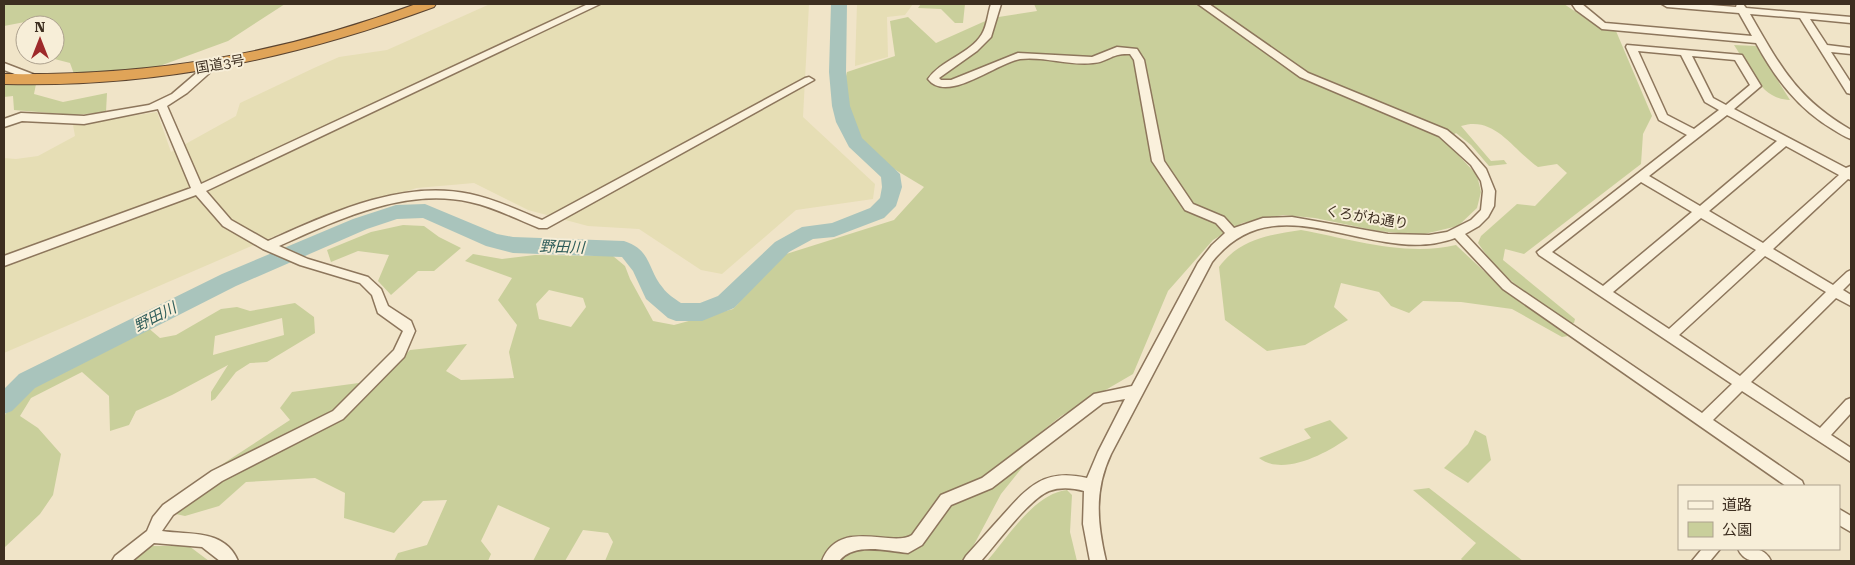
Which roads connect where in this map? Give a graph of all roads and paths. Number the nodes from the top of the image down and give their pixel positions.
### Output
1 (429, 4) edge
2 (595, 4) edge
3 (996, 4) edge
4 (1202, 4) edge
5 (1577, 4) edge
6 (1667, 4) edge
7 (1740, 7) edge
8 (1803, 16) junction
9 (1851, 20) edge
10 (1760, 40) junction
11 (1825, 48) junction
12 (1851, 51) edge
13 (1685, 52) junction
14 (4, 66) edge
15 (211, 66) junction
16 (4, 79) edge
17 (39, 80) junction
18 (809, 80) dead end
19 (1851, 91) edge
20 (161, 105) junction
21 (1727, 110) junction
22 (4, 123) edge
23 (1695, 134) junction
24 (1851, 135) edge
25 (1785, 140) junction
26 (1850, 173) edge
27 (1640, 176) junction
28 (198, 190) junction
29 (1700, 212) junction
30 (1233, 234) junction
31 (1458, 234) junction
32 (270, 248) junction
33 (1764, 250) junction
34 (4, 261) edge
35 (1851, 275) edge
36 (1835, 291) junction
37 (1604, 292) junction
38 (1851, 301) edge
39 (1670, 336) junction
40 (1741, 383) junction
41 (1136, 391) junction
42 (1851, 404) edge
43 (1703, 421) junction
44 (1822, 436) junction
45 (1851, 456) edge
46 (1795, 485) edge
47 (1092, 486) junction
48 (1840, 517) edge
49 (1851, 524) edge
50 (152, 536) junction
51 (1711, 550) edge
52 (1747, 550) edge
53 (120, 561) edge
54 (230, 561) edge
55 (830, 561) edge
56 (971, 561) edge
57 (1098, 561) edge
58 (1700, 561) edge
59 (1763, 561) edge

1 - 15 highway, 国道3号
2 - 28 street
3 - 30 street
4 - 31 street, くろがね通り
5 - 10 street
6 - 7 street
7 - 8 street
7 - 10 street
8 - 9 street
8 - 11 street
10 - 24 street
11 - 12 street
11 - 19 street
13 - 21 street
13 - 21 street
13 - 23 street
14 - 17 street
15 - 17 highway, 国道3号
15 - 20 street
16 - 17 highway, 国道3号
18 - 32 street
20 - 22 street
20 - 28 street
21 - 23 street
21 - 25 street
23 - 27 street
25 - 26 street
25 - 29 street
26 - 33 street
27 - 29 street
27 - 37 street
28 - 32 street
28 - 34 street
29 - 33 street
29 - 37 street
30 - 31 street, くろがね通り
30 - 41 street, くろがね通り
31 - 43 street
32 - 50 street
33 - 36 street
33 - 39 street
35 - 36 street
36 - 38 street
36 - 40 street
37 - 39 street
39 - 40 street
40 - 43 street
40 - 44 street
41 - 47 street, くろがね通り
41 - 55 street
42 - 44 street
43 - 46 street
44 - 45 street
47 - 56 street
47 - 57 street, くろがね通り
48 - 49 street
50 - 53 street
50 - 54 street
51 - 58 street
52 - 59 street

